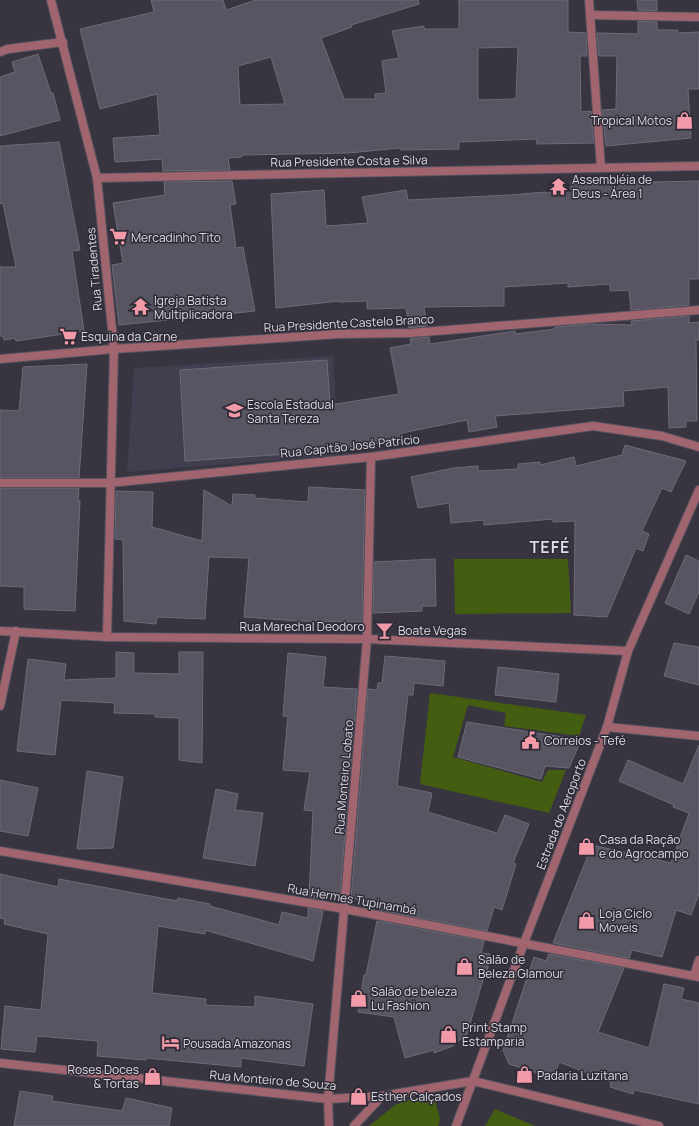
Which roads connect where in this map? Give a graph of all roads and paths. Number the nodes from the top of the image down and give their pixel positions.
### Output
1 (51, 0) edge
2 (589, 0) edge
3 (590, 14) junction
4 (699, 16) edge
5 (63, 42) junction
6 (0, 52) edge
7 (699, 166) edge
8 (601, 168) junction
9 (98, 178) junction
10 (699, 310) edge
11 (114, 349) junction
12 (0, 359) edge
13 (699, 447) edge
14 (371, 457) junction
15 (109, 482) junction
16 (0, 483) edge
17 (699, 490) edge
18 (0, 631) edge
19 (16, 631) junction
20 (106, 637) junction
21 (367, 639) junction
22 (628, 651) junction
23 (0, 706) edge
24 (607, 727) junction
25 (699, 736) edge
26 (0, 852) edge
27 (345, 909) junction
28 (524, 943) junction
29 (699, 960) edge
30 (697, 977) edge
31 (0, 1063) edge
32 (474, 1082) junction
33 (382, 1096) junction
34 (328, 1099) junction
35 (329, 1126) edge
36 (354, 1126) edge
37 (456, 1126) edge
38 (659, 1126) edge

1 - 5 street, Rua Tiradentes
2 - 3 street
3 - 4 street
3 - 8 street
5 - 6 street
5 - 9 street, Rua Tiradentes
7 - 8 street, Rua Presidente Costa e Silva
8 - 9 street, Rua Presidente Costa e Silva
9 - 11 street, Rua Tiradentes
10 - 11 street, Rua Presidente Castelo Branco
11 - 12 street, Rua Presidente Castelo Branco
11 - 15 street, Rua Tiradentes
13 - 14 street, Rua Capitão José Patrício
14 - 15 street, Rua Capitão José Patrício
14 - 21 street, Rua Monteiro Lobato
15 - 16 street, Rua Capitão José Patrício
15 - 20 street, Rua Tiradentes
17 - 22 street, Estrada do Aeroporto
18 - 19 street, Rua Marechal Deodoro
19 - 20 street, Rua Marechal Deodoro
19 - 23 street
20 - 21 street, Rua Marechal Deodoro
21 - 22 street, Rua Marechal Deodoro
21 - 27 street, Rua Monteiro Lobato
22 - 24 street, Estrada do Aeroporto
24 - 25 street
24 - 28 street, Estrada do Aeroporto
26 - 27 street, Rua Hermes Tupinambá
27 - 28 street, Rua Hermes Tupinambá
27 - 34 street, Rua Monteiro Lobato
28 - 30 street, Rua Hermes Tupinambá
28 - 32 street, Estrada do Aeroporto
29 - 30 street
31 - 34 street, Rua Monteiro de Souza
32 - 33 street, Rua Monteiro de Souza
32 - 37 street, Estrada do Aeroporto
32 - 38 street, Rua Monteiro de Souza
33 - 34 street, Rua Monteiro de Souza
33 - 36 street
34 - 35 street, Rua Monteiro Lobato

